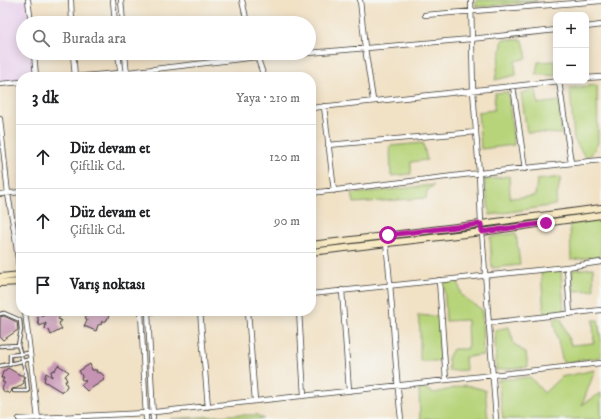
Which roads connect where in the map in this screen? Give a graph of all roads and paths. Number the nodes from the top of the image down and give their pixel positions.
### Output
1 (28, 0) edge
2 (71, 0) edge
3 (113, 0) edge
4 (121, 0) edge
5 (242, 0) edge
6 (360, 0) edge
7 (470, 0) edge
8 (601, 1) edge
9 (471, 11) junction
10 (425, 15) dead end
11 (30, 16) edge
12 (72, 16) edge
13 (114, 16) edge
14 (122, 16) edge
15 (245, 16) edge
16 (601, 26) edge
17 (589, 27) edge
18 (553, 30) edge
19 (472, 39) junction
20 (365, 48) junction
21 (316, 52) edge
22 (35, 60) edge
23 (74, 60) edge
24 (119, 60) edge
25 (126, 60) edge
26 (224, 60) edge
27 (258, 60) edge
28 (36, 72) edge
29 (75, 72) edge
30 (120, 72) edge
31 (127, 72) edge
32 (146, 72) edge
33 (262, 72) edge
34 (601, 77) edge
35 (589, 78) edge
36 (16, 82) edge
37 (553, 82) edge
38 (0, 84) edge
39 (560, 84) edge
40 (513, 86) junction
41 (473, 90) junction
42 (373, 100) junction
43 (324, 106) junction
44 (316, 107) edge
45 (0, 119) edge
46 (476, 132) junction
47 (328, 145) junction
48 (601, 160) edge
49 (571, 163) junction
50 (525, 168) junction
51 (479, 173) junction
52 (334, 191) junction
53 (16, 193) edge
54 (316, 193) edge
55 (0, 194) edge
56 (8, 194) junction
57 (601, 208) edge
58 (601, 215) edge
59 (481, 224) junction
60 (482, 232) junction
61 (15, 236) joint
62 (16, 243) edge
63 (386, 243) junction
64 (316, 244) edge
65 (316, 251) edge
66 (601, 262) edge
67 (567, 267) junction
68 (484, 276) junction
69 (0, 277) edge
70 (16, 278) edge
71 (16, 279) edge
72 (440, 280) junction
73 (0, 283) edge
74 (391, 285) junction
75 (342, 290) junction
76 (316, 293) edge
77 (601, 310) edge
78 (0, 314) edge
79 (570, 314) junction
80 (26, 316) edge
81 (141, 316) edge
82 (148, 316) edge
83 (200, 316) edge
84 (248, 316) edge
85 (299, 316) edge
86 (488, 323) junction
87 (18, 345) junction
88 (0, 346) edge
89 (30, 353) junction
90 (20, 355) junction
91 (31, 360) junction
92 (21, 361) junction
93 (601, 363) edge
94 (10, 364) junction
95 (0, 366) edge
96 (493, 375) junction
97 (446, 380) junction
98 (397, 386) junction
99 (348, 391) junction
100 (14, 392) dead end
101 (304, 396) junction
102 (255, 401) junction
103 (208, 407) junction
104 (152, 412) junction
105 (146, 413) junction
106 (96, 417) edge
107 (19, 419) edge
108 (38, 419) edge
109 (146, 419) edge
110 (153, 419) edge
111 (401, 419) edge
112 (496, 419) edge

1 - 11 street
2 - 12 street
3 - 13 street
4 - 14 street
5 - 15 street
6 - 20 street
7 - 9 street
8 - 9 street
9 - 10 street
9 - 19 street
16 - 17 street
18 - 19 street
19 - 20 street
19 - 41 street
20 - 21 street
20 - 42 street
22 - 28 street
23 - 29 street
24 - 30 street
25 - 31 street
26 - 32 street
27 - 33 street
34 - 35 street
36 - 38 street
37 - 40 street
39 - 49 street
40 - 41 street
40 - 50 street
41 - 42 street
41 - 46 street
42 - 43 street
43 - 44 street
43 - 47 street
45 - 56 street
46 - 47 street
46 - 51 street
47 - 52 street
48 - 49 street
49 - 50 street
50 - 51 street
51 - 52 street
51 - 59 street
52 - 54 street
53 - 56 street
55 - 56 street
56 - 61 street
57 - 59 street
58 - 60 street
59 - 60 street
59 - 64 street
60 - 63 street
60 - 68 street
61 - 62 street
63 - 65 street
63 - 74 street
66 - 67 street
67 - 68 street
67 - 79 street
68 - 72 street
68 - 86 street
69 - 70 street
71 - 73 street
72 - 74 street
72 - 97 street
74 - 75 street
74 - 98 street
75 - 76 street
75 - 99 street
77 - 79 street
78 - 87 lane
79 - 86 street
80 - 89 street
81 - 105 street
82 - 104 street
83 - 103 street
84 - 102 street
85 - 101 street
86 - 96 street
87 - 88 lane
87 - 90 lane
89 - 90 lane
89 - 91 street
90 - 92 lane
90 - 94 lane
91 - 92 lane
91 - 108 street
92 - 94 lane
92 - 100 lane
93 - 96 street
94 - 95 lane
96 - 97 street
96 - 112 street
97 - 98 street
98 - 99 street
98 - 111 street
99 - 101 street
101 - 102 street
102 - 103 street
103 - 104 street
104 - 105 street
104 - 110 street
105 - 106 street
105 - 109 street
106 - 108 street
107 - 108 street

